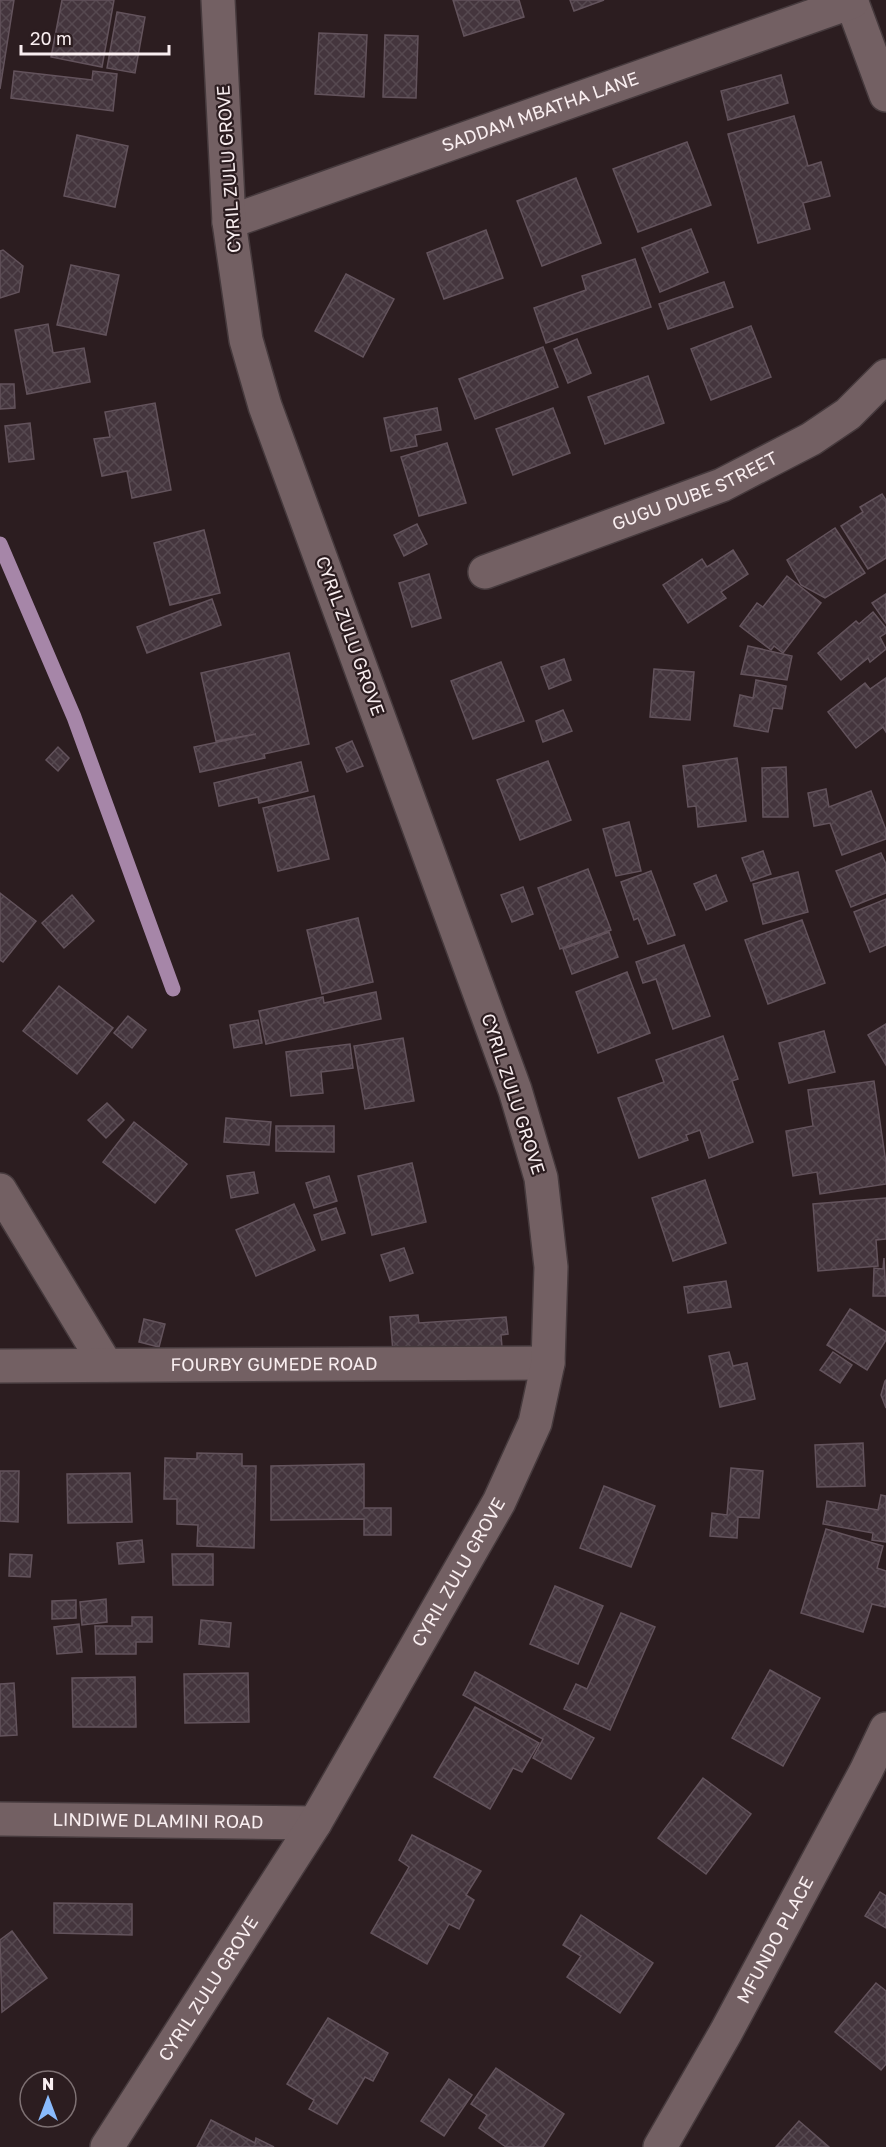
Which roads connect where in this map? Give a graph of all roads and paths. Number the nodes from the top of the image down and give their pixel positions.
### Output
1 (218, 0) edge
2 (851, 1) edge
3 (886, 95) edge
4 (229, 222) junction
5 (886, 376) edge
6 (485, 572) dead end
7 (0, 1190) edge
8 (549, 1363) junction
9 (106, 1365) junction
10 (0, 1366) edge
11 (886, 1729) edge
12 (0, 1819) edge
13 (315, 1823) junction
14 (107, 2147) edge
15 (660, 2147) edge

1 - 4 street, CYRIL ZULU GROVE
2 - 3 street
2 - 4 street, SADDAM MBATHA LANE
4 - 8 street, CYRIL ZULU GROVE
5 - 6 street, GUGU DUBE STREET
7 - 9 street
8 - 9 street, FOURBY GUMEDE ROAD
8 - 13 street, CYRIL ZULU GROVE
9 - 10 street, FOURBY GUMEDE ROAD
11 - 15 street, MFUNDO PLACE
12 - 13 street, LINDIWE DLAMINI ROAD
13 - 14 street, CYRIL ZULU GROVE

